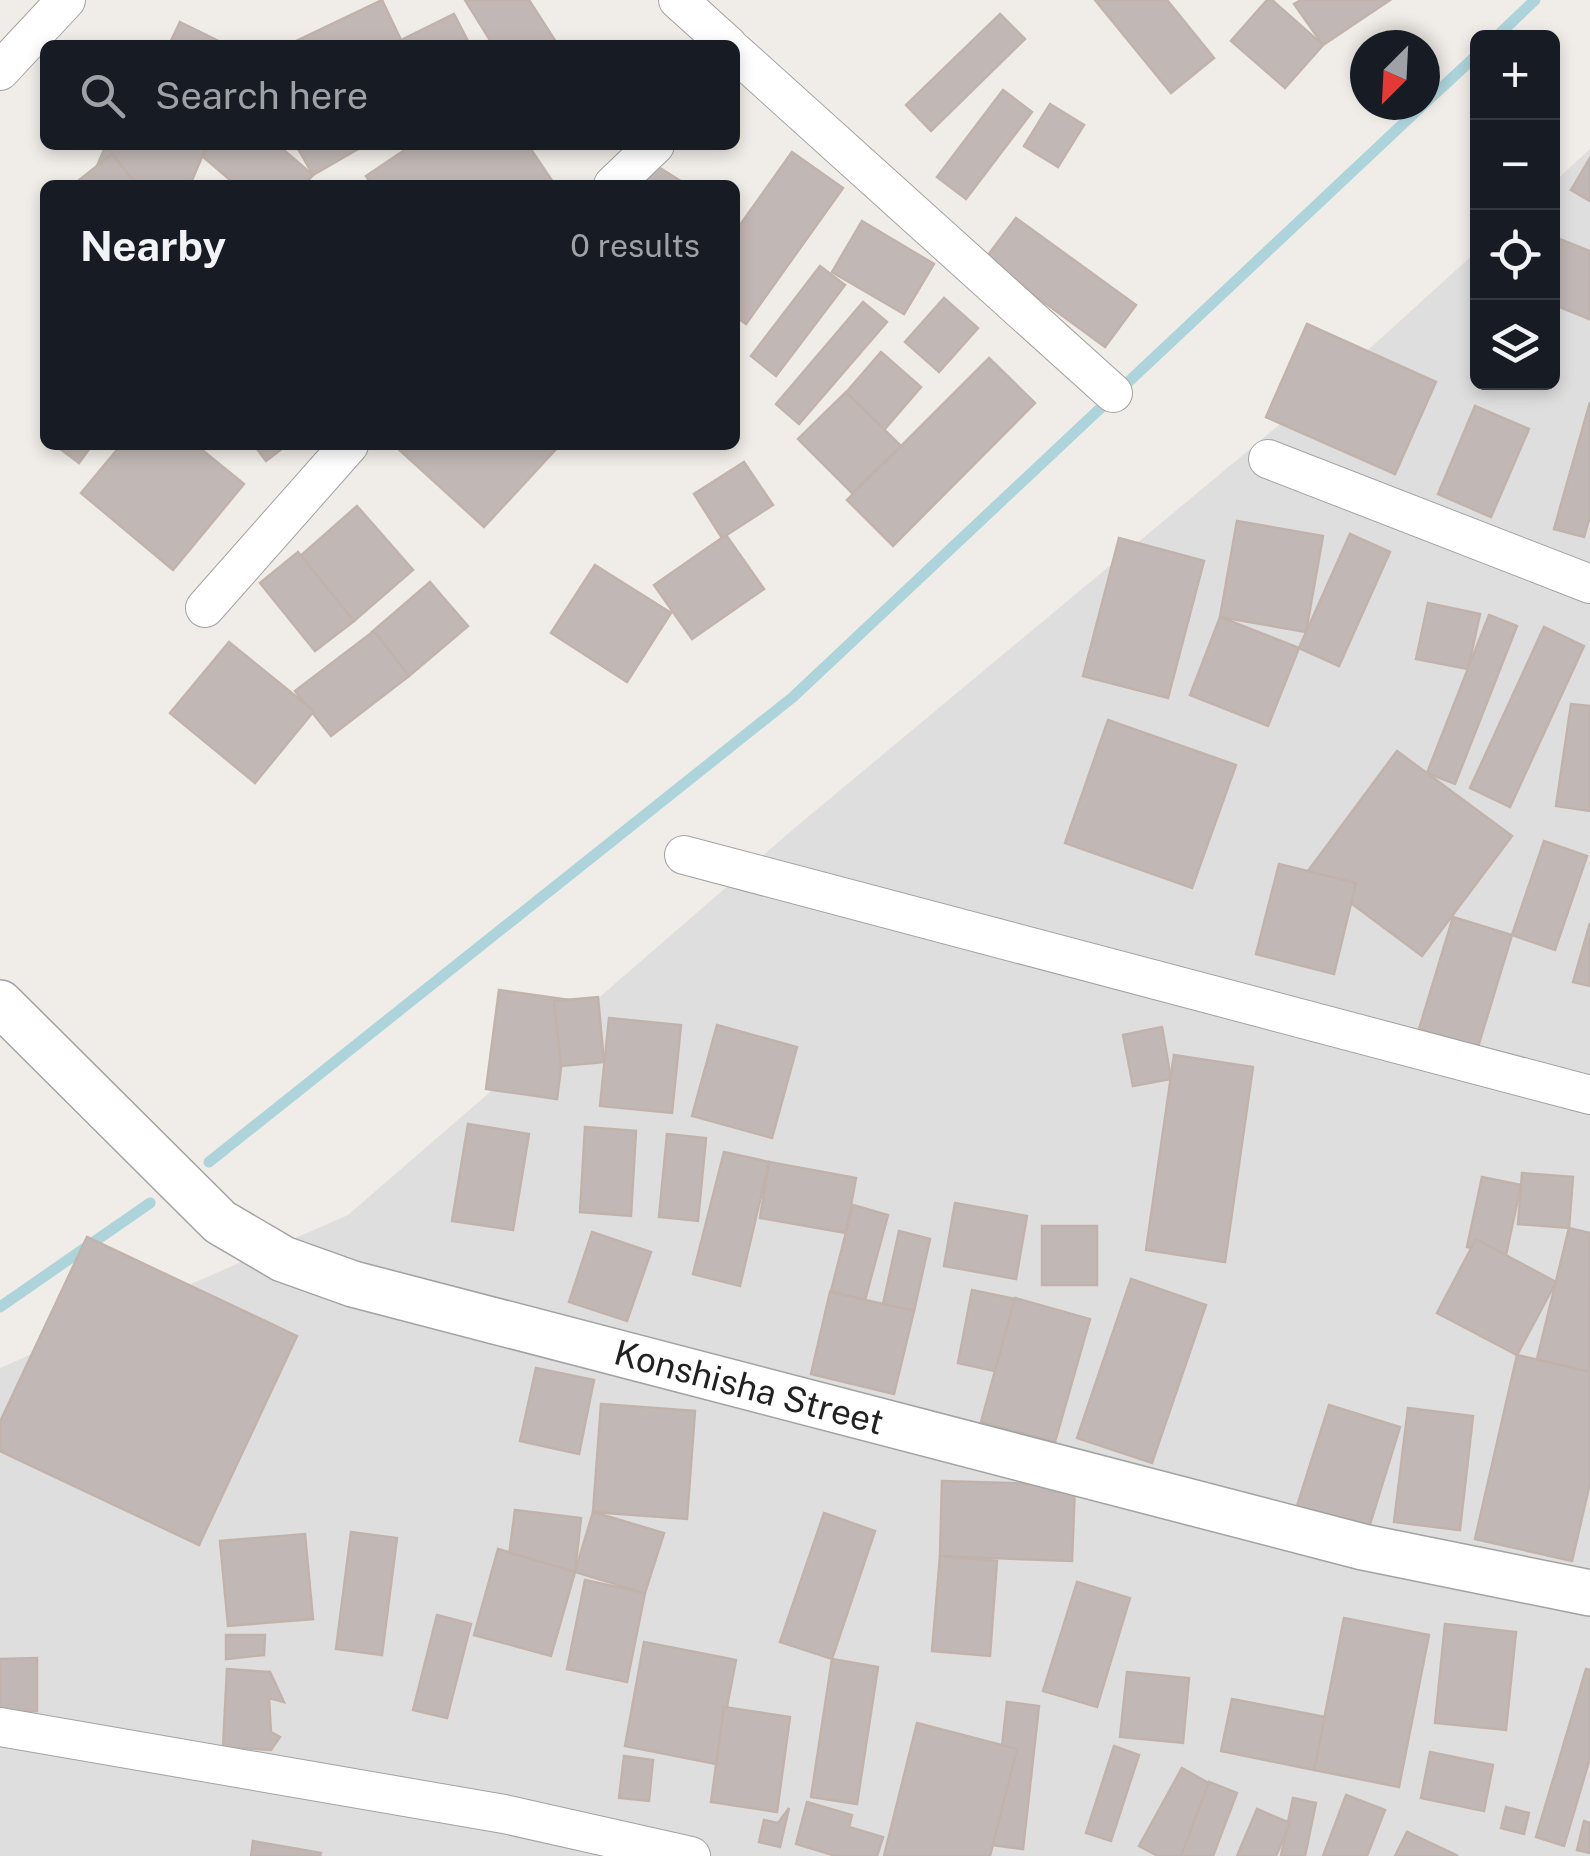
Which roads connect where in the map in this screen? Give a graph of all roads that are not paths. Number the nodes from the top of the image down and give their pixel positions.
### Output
1 (66, 0) edge
2 (678, 0) edge
3 (719, 40) edge
4 (740, 61) edge
5 (0, 71) edge
6 (650, 150) edge
7 (617, 180) edge
8 (1113, 394) dead end
9 (345, 450) edge
10 (1268, 459) dead end
11 (1590, 584) edge
12 (205, 608) dead end
13 (684, 855) dead end
14 (0, 1003) edge
15 (1590, 1095) edge
16 (1590, 1593) edge
17 (0, 1727) edge
18 (691, 1856) edge

1 - 5 street
2 - 3 street
4 - 8 street
6 - 7 street
9 - 12 street
10 - 11 street
13 - 15 street
14 - 16 street, Konshisha Street
17 - 18 street

